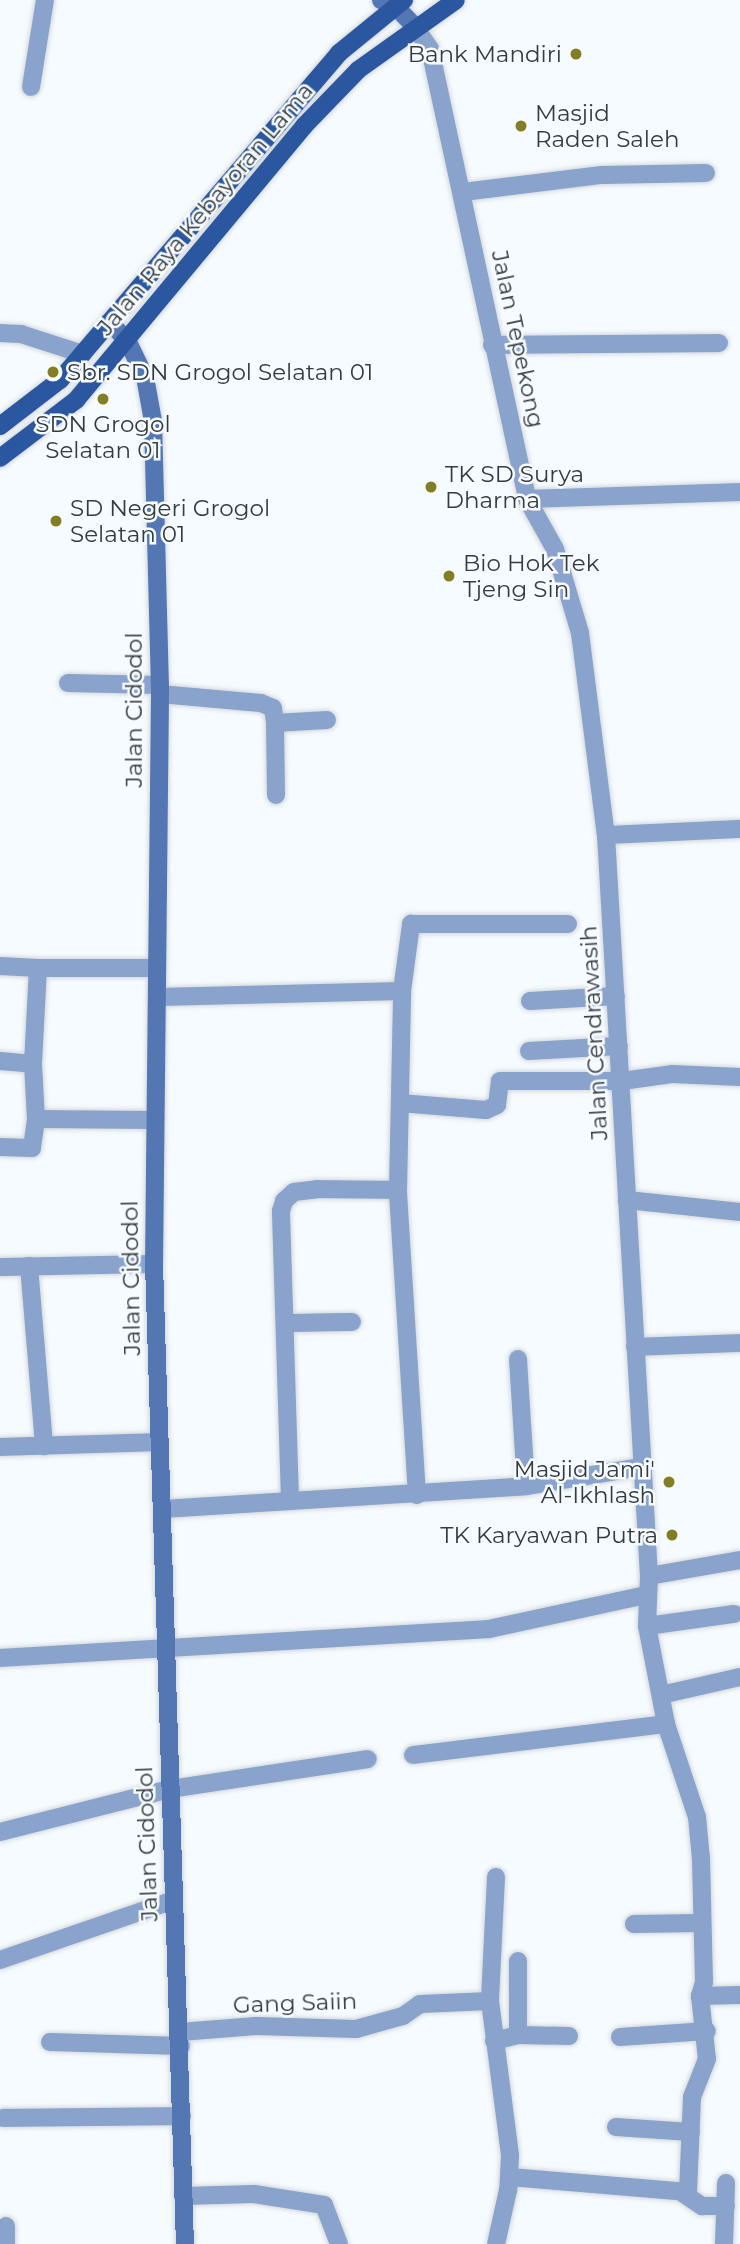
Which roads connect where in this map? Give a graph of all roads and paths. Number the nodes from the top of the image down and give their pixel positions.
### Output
1 (45, 0) edge
2 (456, 0) edge
3 (393, 2) edge
4 (415, 26) junction
5 (31, 87) dead end
6 (706, 173) dead end
7 (463, 192) junction
8 (109, 322) junction
9 (0, 333) edge
10 (127, 340) junction
11 (719, 343) dead end
12 (492, 345) junction
13 (83, 354) junction
14 (0, 426) edge
15 (0, 458) edge
16 (740, 492) edge
17 (527, 499) junction
18 (68, 683) dead end
19 (160, 689) junction
20 (327, 720) dead end
21 (275, 723) junction
22 (276, 795) dead end
23 (740, 829) edge
24 (606, 835) junction
25 (568, 924) dead end
26 (0, 966) edge
27 (38, 968) junction
28 (156, 968) junction
29 (402, 991) junction
30 (616, 996) junction
31 (159, 997) junction
32 (530, 1001) dead end
33 (620, 1046) junction
34 (529, 1051) dead end
35 (0, 1061) edge
36 (33, 1064) junction
37 (740, 1077) edge
38 (622, 1081) junction
39 (400, 1103) junction
40 (36, 1119) junction
41 (154, 1120) junction
42 (0, 1147) edge
43 (398, 1190) junction
44 (627, 1200) junction
45 (740, 1212) edge
46 (153, 1264) junction
47 (29, 1266) junction
48 (0, 1267) edge
49 (352, 1321) dead end
50 (285, 1324) junction
51 (740, 1343) edge
52 (635, 1347) junction
53 (518, 1359) dead end
54 (160, 1442) junction
55 (44, 1446) junction
56 (0, 1447) edge
57 (641, 1467) junction
58 (526, 1486) junction
59 (417, 1495) junction
60 (290, 1500) junction
61 (163, 1509) junction
62 (740, 1560) edge
63 (649, 1576) junction
64 (646, 1595) junction
65 (734, 1614) dead end
66 (647, 1626) junction
67 (166, 1645) junction
68 (0, 1658) edge
69 (740, 1677) edge
70 (661, 1695) junction
71 (666, 1724) junction
72 (413, 1755) dead end
73 (368, 1759) dead end
74 (170, 1789) junction
75 (0, 1832) edge
76 (496, 1877) dead end
77 (171, 1903) junction
78 (700, 1923) junction
79 (634, 1924) dead end
80 (0, 1959) edge
81 (518, 1961) dead end
82 (740, 1995) edge
83 (700, 1996) junction
84 (490, 2001) junction
85 (707, 2031) junction
86 (518, 2035) junction
87 (569, 2036) dead end
88 (620, 2038) dead end
89 (180, 2039) junction
90 (494, 2041) junction
91 (50, 2042) dead end
92 (182, 2116) junction
93 (3, 2118) dead end
94 (616, 2127) dead end
95 (691, 2132) junction
96 (510, 2177) junction
97 (726, 2183) dead end
98 (684, 2194) junction
99 (183, 2196) junction
100 (726, 2206) junction
101 (185, 2244) edge
102 (339, 2244) edge
103 (496, 2244) edge
104 (724, 2244) edge

1 - 5 street
2 - 4 main road, Jalan Raya Kebayoran Lama
3 - 4 street
3 - 8 main road, Jalan Raya Kebayoran Lama
4 - 7 street, Jalan Tepekong
4 - 10 main road, Jalan Raya Kebayoran Lama
6 - 7 street
7 - 12 street, Jalan Tepekong
8 - 10 street, Jalan Cidodol
8 - 13 main road, Jalan Raya Kebayoran Lama
9 - 13 street
10 - 15 main road, Jalan Raya Kebayoran Lama
10 - 19 street, Jalan Cidodol
11 - 12 street
12 - 17 street, Jalan Tepekong
13 - 14 main road, Jalan Raya Kebayoran Lama
16 - 17 street
17 - 24 street, Jalan Cendrawasih
18 - 19 street
19 - 21 street
19 - 28 street, Jalan Cidodol
20 - 21 street
21 - 22 street
23 - 24 street
24 - 30 street, Jalan Cendrawasih
25 - 29 street
26 - 27 street
27 - 28 street
27 - 36 street
28 - 31 street, Jalan Cidodol
29 - 31 street
29 - 39 street
30 - 32 street
30 - 33 street, Jalan Cendrawasih
31 - 41 street, Jalan Cidodol
33 - 34 street
33 - 38 street, Jalan Cendrawasih
35 - 36 street
36 - 40 street
37 - 38 street
38 - 39 street
38 - 44 street, Jalan Cendrawasih
39 - 43 street
40 - 41 street
40 - 42 street
41 - 46 street, Jalan Cidodol
43 - 50 street
43 - 59 street
44 - 45 street
44 - 52 street, Jalan Cendrawasih
46 - 47 street
46 - 54 street, Jalan Cidodol
47 - 48 street
47 - 55 street
49 - 50 street
50 - 60 street
51 - 52 street
52 - 57 street, Jalan Cendrawasih
53 - 58 street
54 - 55 street
54 - 61 street, Jalan Cidodol
55 - 56 street
57 - 58 street
57 - 63 street, Jalan Cendrawasih
58 - 59 street
59 - 60 street
60 - 61 street
61 - 67 street, Jalan Cidodol
62 - 63 street
63 - 64 street, Jalan Cendrawasih
64 - 66 street, Jalan Cendrawasih
64 - 67 street
65 - 66 street
66 - 70 street, Jalan Cendrawasih
67 - 68 street
67 - 74 street, Jalan Cidodol
69 - 70 street
70 - 71 street, Jalan Cendrawasih
71 - 72 street
71 - 78 street, Jalan Cendrawasih
73 - 74 street
74 - 75 street
74 - 77 street, Jalan Cidodol
76 - 84 street
77 - 80 street
77 - 89 street, Jalan Cidodol
78 - 79 street
78 - 83 street, Jalan Cendrawasih
81 - 86 street
82 - 83 street
83 - 85 street, Jalan Cendrawasih
84 - 89 street, Gang Saiin
84 - 90 street
85 - 88 street
85 - 95 street, Jalan Cendrawasih
86 - 87 street
86 - 90 street
89 - 91 street, Gang Saiin
89 - 92 street, Jalan Cidodol
90 - 96 street
92 - 93 street
92 - 99 street, Jalan Cidodol
94 - 95 street
95 - 98 street, Jalan Cendrawasih
96 - 98 street
96 - 103 street
97 - 100 street
98 - 100 street
99 - 101 street, Jalan Cidodol
99 - 102 street
100 - 104 street

